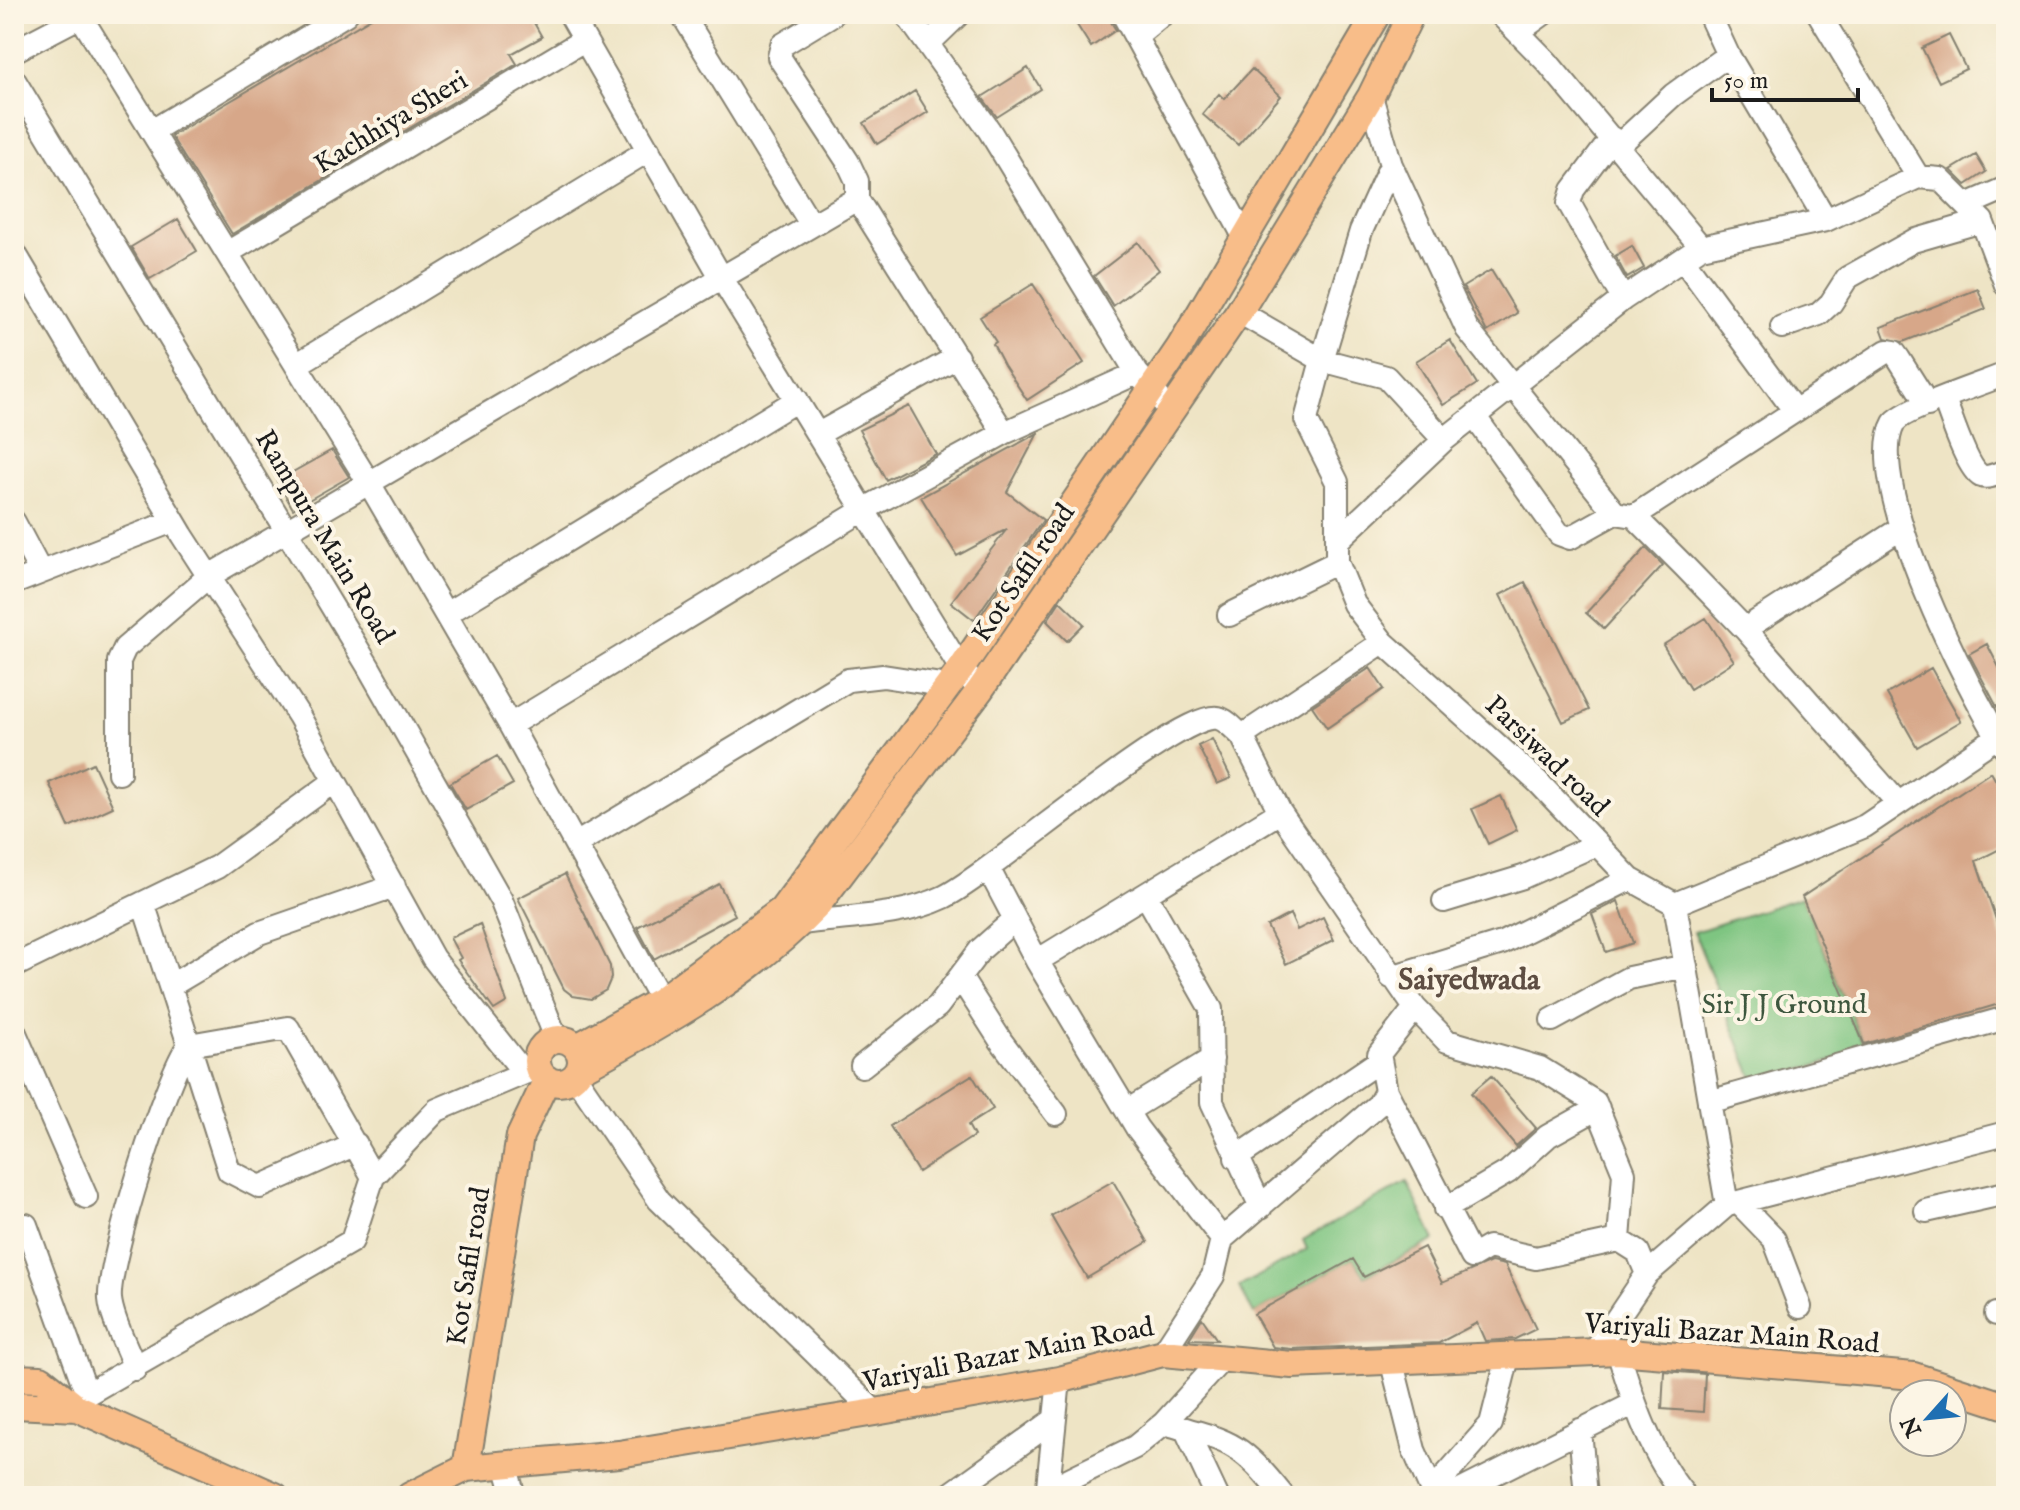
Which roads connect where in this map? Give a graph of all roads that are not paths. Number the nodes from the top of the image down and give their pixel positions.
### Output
1 (346, 14) edge
2 (570, 14) edge
3 (682, 14) edge
4 (833, 14) edge
5 (906, 14) edge
6 (959, 14) edge
7 (1123, 14) edge
8 (1163, 14) edge
9 (1411, 14) edge
10 (1500, 14) edge
11 (1543, 14) edge
12 (1709, 14) edge
13 (1819, 14) edge
14 (83, 15) edge
15 (1371, 17) edge
16 (1518, 32) junction
17 (1136, 36) junction
18 (584, 40) junction
19 (1398, 42) junction
20 (928, 44) junction
21 (14, 51) edge
22 (1728, 55) junction
23 (14, 80) edge
24 (1371, 96) junction
25 (152, 131) junction
26 (1615, 142) junction
27 (649, 150) junction
28 (1391, 165) junction
29 (1918, 177) junction
30 (2006, 188) edge
31 (857, 199) junction
32 (1975, 213) junction
33 (1826, 220) junction
34 (811, 224) junction
35 (1246, 240) junction
36 (14, 252) edge
37 (227, 253) junction
38 (1692, 253) junction
39 (721, 277) junction
40 (2006, 285) edge
41 (1623, 299) junction
42 (1239, 312) junction
43 (1782, 327) dead end
44 (957, 357) junction
45 (1322, 360) junction
46 (296, 365) junction
47 (2006, 374) edge
48 (1144, 381) junction
49 (1511, 386) junction
50 (797, 400) junction
51 (1936, 402) junction
52 (1794, 410) junction
53 (1171, 411) junction
54 (1475, 417) junction
55 (1004, 433) junction
56 (818, 434) junction
57 (1444, 440) junction
58 (2006, 471) edge
59 (369, 483) junction
60 (865, 509) junction
61 (1624, 514) junction
62 (173, 521) junction
63 (14, 522) edge
64 (1900, 529) junction
65 (289, 530) junction
66 (1337, 552) junction
67 (40, 571) junction
68 (209, 576) junction
69 (14, 583) edge
70 (446, 614) junction
71 (1229, 615) dead end
72 (1745, 629) junction
73 (1383, 642) junction
74 (955, 678) junction
75 (980, 690) junction
76 (510, 725) junction
77 (1242, 736) junction
78 (2003, 739) edge
79 (119, 773) dead end
80 (335, 781) junction
81 (1898, 803) junction
82 (1280, 812) junction
83 (576, 844) junction
84 (1597, 844) junction
85 (988, 868) junction
86 (1630, 879) junction
87 (394, 886) junction
88 (1146, 895) junction
89 (1444, 901) dead end
90 (143, 903) junction
91 (1675, 904) junction
92 (1015, 919) junction
93 (801, 923) junction
94 (1037, 961) junction
95 (14, 966) edge
96 (1686, 966) junction
97 (960, 977) junction
98 (1391, 977) junction
99 (170, 986) junction
100 (661, 1000) junction
101 (1415, 1008) junction
102 (2006, 1018) edge
103 (1552, 1020) dead end
104 (14, 1031) edge
105 (189, 1045) junction
106 (572, 1058) junction
107 (1212, 1059) junction
108 (1379, 1061) junction
109 (862, 1066) dead end
110 (536, 1073) junction
111 (1386, 1091) junction
112 (1709, 1102) junction
113 (1598, 1108) junction
114 (1127, 1111) junction
115 (1056, 1114) dead end
116 (2006, 1133) edge
117 (356, 1144) junction
118 (1236, 1158) junction
119 (373, 1177) junction
120 (2006, 1193) edge
121 (86, 1197) dead end
122 (1733, 1204) junction
123 (1261, 1207) junction
124 (1445, 1209) junction
125 (1926, 1211) dead end
126 (26, 1225) dead end
127 (1222, 1239) junction
128 (1619, 1240) junction
129 (1647, 1274) junction
130 (1800, 1307) dead end
131 (1606, 1351) junction
132 (1163, 1353) junction
133 (1508, 1357) junction
134 (1222, 1359) junction
135 (1392, 1363) junction
136 (135, 1369) junction
137 (14, 1378) edge
138 (1059, 1380) junction
139 (82, 1401) junction
140 (1633, 1404) junction
141 (14, 1405) edge
142 (2006, 1406) edge
143 (875, 1412) junction
144 (1054, 1420) junction
145 (1164, 1423) junction
146 (1186, 1430) junction
147 (1580, 1430) junction
148 (505, 1464) junction
149 (466, 1468) junction
150 (1047, 1493) edge
151 (1438, 1494) edge
152 (275, 1496) edge
153 (410, 1496) edge
154 (514, 1496) edge
155 (948, 1496) edge
156 (1217, 1496) edge
157 (1283, 1496) edge
158 (1586, 1496) edge
159 (1685, 1496) edge

1 - 25 street
2 - 18 street
3 - 34 street
4 - 31 street
5 - 20 street
6 - 20 street
7 - 17 street
8 - 17 street
9 - 19 main road, Kot Safil road
10 - 16 street
11 - 16 street
12 - 22 street
13 - 29 street
14 - 21 street
14 - 25 street
15 - 19 street
15 - 35 main road, Kot Safil road
16 - 26 street
17 - 35 street
18 - 27 street
18 - 37 street, Kachhiya Sheri
19 - 24 main road, Kot Safil road
20 - 48 street
22 - 26 street
22 - 33 street
23 - 65 street, Rampura Main Road
24 - 28 street
24 - 42 main road, Kot Safil road
25 - 37 street
26 - 38 street
26 - 41 street
27 - 39 street
27 - 46 street
28 - 45 street
28 - 49 street
29 - 32 street
29 - 33 street
30 - 32 street
31 - 34 street
31 - 44 street
32 - 40 street
32 - 43 street
33 - 38 street
34 - 39 street
35 - 48 main road, Kot Safil road
36 - 62 street
37 - 46 street
38 - 41 street
38 - 52 street
39 - 50 street
39 - 59 street
41 - 49 street
42 - 45 street
42 - 53 main road, Kot Safil road
44 - 55 street
44 - 56 street
45 - 57 street
45 - 66 street
46 - 59 street
47 - 51 street
48 - 53 street
48 - 55 street
48 - 74 main road, Kot Safil road
49 - 54 street
49 - 61 street
50 - 56 street
50 - 70 street
51 - 52 street
51 - 58 street
51 - 64 street
52 - 61 street
53 - 75 main road, Kot Safil road
54 - 57 street
54 - 61 street
55 - 60 street
56 - 60 street
57 - 66 street
59 - 65 street
59 - 70 street
60 - 74 street
60 - 76 street
61 - 72 street
62 - 67 street
62 - 68 street
63 - 67 street
64 - 72 street
64 - 78 street
65 - 68 street
65 - 106 street, Rampura Main Road
66 - 71 street
66 - 73 street, Parsiwad road
67 - 69 street
68 - 79 street
68 - 80 street
70 - 76 street
72 - 81 street
73 - 77 street
73 - 84 street, Parsiwad road
74 - 75 street
74 - 83 street
74 - 100 main road, Kot Safil road
75 - 93 main road, Kot Safil road
76 - 83 street
77 - 82 street
77 - 85 street
78 - 81 street
80 - 87 street
80 - 90 street
81 - 91 street
82 - 88 street
82 - 98 street
83 - 100 street
84 - 86 street, Parsiwad road
84 - 89 street
85 - 92 street
85 - 93 street
86 - 91 street, Parsiwad road
86 - 98 street
87 - 99 street
87 - 110 street
88 - 94 street
88 - 107 street
90 - 95 street
90 - 99 street
91 - 96 street
92 - 94 street
92 - 97 street
93 - 106 main road, Kot Safil road
94 - 114 street
96 - 103 street
96 - 112 street
97 - 109 street
97 - 115 street
98 - 101 street
99 - 105 street
100 - 106 main road, Kot Safil road
101 - 108 street
101 - 113 street
102 - 112 street
104 - 121 street
105 - 117 street
105 - 117 street
105 - 136 street
106 - 110 main road
106 - 110 main road, Kot Safil road
106 - 143 street, Rampura Main Road
107 - 114 street
107 - 118 street
108 - 111 street
108 - 118 street
110 - 119 street
110 - 149 main road, Kot Safil road
111 - 123 street
111 - 124 street
112 - 122 street
113 - 124 street
113 - 128 street
114 - 127 street
116 - 122 street
117 - 119 street
118 - 123 street
119 - 136 street
120 - 125 street
122 - 129 street
122 - 130 street
123 - 127 street
124 - 128 street
126 - 139 street
127 - 132 street
128 - 129 street
129 - 131 street
131 - 133 main road, Variyali Bazar Main Road
131 - 140 street
131 - 142 main road, Variyali Bazar Main Road
132 - 134 main road, Variyali Bazar Main Road
132 - 138 main road, Variyali Bazar Main Road
133 - 135 main road, Variyali Bazar Main Road
133 - 151 street
134 - 135 main road, Variyali Bazar Main Road
134 - 145 street
135 - 151 street
136 - 139 street
137 - 139 main road
138 - 143 main road, Variyali Bazar Main Road
138 - 144 street
139 - 141 main road
139 - 152 main road
140 - 147 street
140 - 159 street
143 - 148 main road, Variyali Bazar Main Road
144 - 150 street
144 - 155 street
145 - 146 street
145 - 150 street
146 - 156 street
146 - 157 street
147 - 151 street
147 - 158 street
148 - 149 main road, Variyali Bazar Main Road
148 - 154 street
149 - 153 main road, Variyali Bazar Main Road

